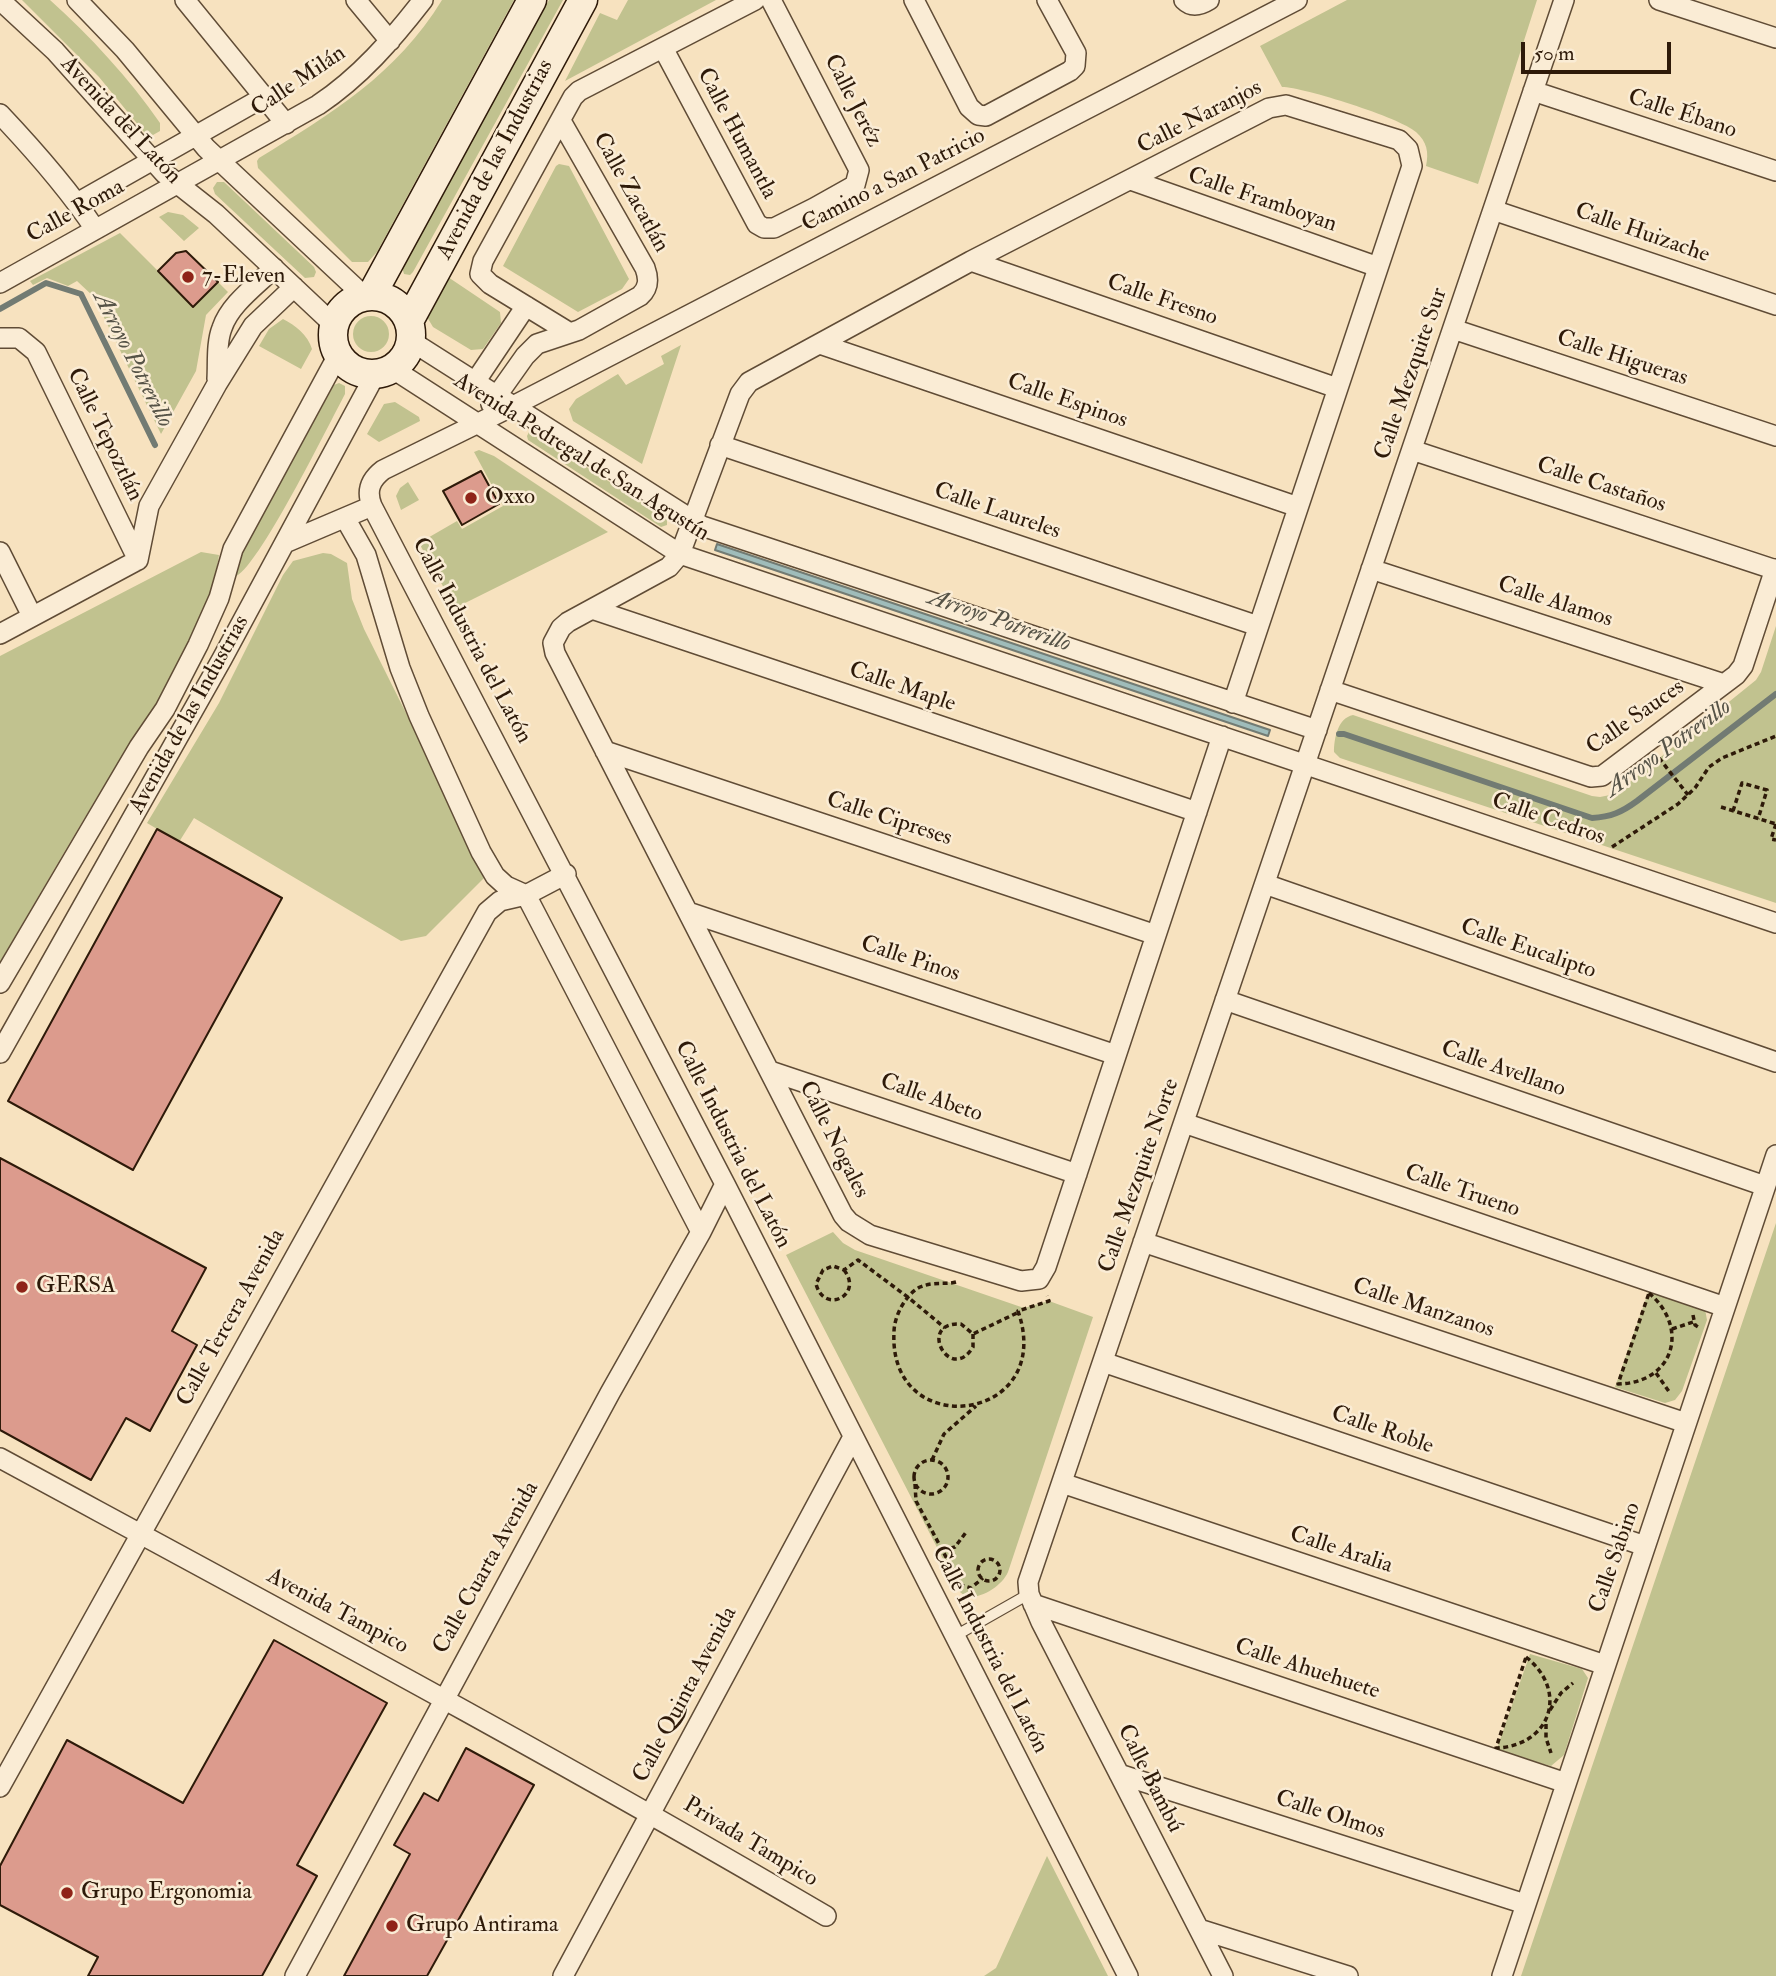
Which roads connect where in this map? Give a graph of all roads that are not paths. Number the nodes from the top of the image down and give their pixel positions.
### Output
1 (0, 0) edge
2 (77, 0) edge
3 (185, 0) edge
4 (356, 0) edge
5 (423, 0) edge
6 (532, 0) edge
7 (583, 0) edge
8 (755, 0) edge
9 (771, 0) edge
10 (914, 0) edge
11 (1048, 0) edge
12 (1184, 0) edge
13 (1209, 0) edge
14 (1297, 0) edge
15 (1564, 0) edge
16 (1659, 0) edge
17 (1776, 38) edge
18 (390, 41) junction
19 (663, 48) junction
20 (1533, 91) junction
21 (264, 97) junction
22 (0, 114) edge
23 (561, 121) junction
24 (286, 124) junction
25 (194, 136) junction
26 (151, 160) junction
27 (219, 161) junction
28 (1776, 171) edge
29 (1131, 180) junction
30 (176, 184) junction
31 (77, 203) junction
32 (814, 208) joint
33 (1493, 210) junction
34 (95, 229) junction
35 (971, 261) junction
36 (1378, 267) junction
37 (274, 268) junction
38 (0, 282) edge
39 (294, 287) junction
40 (368, 296) junction
41 (1776, 305) edge
42 (526, 306) junction
43 (334, 325) junction
44 (1453, 329) junction
45 (410, 331) junction
46 (570, 333) junction
47 (9, 338) edge
48 (820, 344) junction
49 (338, 355) junction
50 (384, 372) junction
51 (475, 382) junction
52 (217, 384) junction
53 (1337, 388) junction
54 (505, 401) junction
55 (478, 423) junction
56 (1776, 436) edge
57 (720, 445) junction
58 (1412, 450) junction
59 (372, 506) junction
60 (1298, 507) junction
61 (345, 518) junction
62 (692, 521) junction
63 (285, 543) junction
64 (0, 552) edge
65 (680, 554) junction
66 (138, 560) junction
67 (1371, 569) junction
68 (1775, 569) edge
69 (592, 610) junction
70 (32, 616) junction
71 (1258, 626) junction
72 (0, 634) edge
73 (198, 645) junction
74 (222, 659) junction
75 (1724, 684) junction
76 (1330, 690) junction
77 (1233, 703) junction
78 (1317, 730) junction
79 (1222, 736) junction
80 (605, 751) junction
81 (1305, 764) junction
82 (1197, 812) junction
83 (566, 874) junction
84 (1265, 884) junction
85 (526, 895) junction
86 (688, 912) junction
87 (1776, 923) edge
88 (1156, 935) junction
89 (0, 983) edge
90 (1225, 1000) junction
91 (0, 1053) edge
92 (1116, 1055) junction
93 (1776, 1062) edge
94 (770, 1071) junction
95 (1184, 1123) junction
96 (1776, 1155) edge
97 (1077, 1174) junction
98 (725, 1184) junction
99 (1766, 1186) junction
100 (701, 1232) junction
101 (1143, 1242) junction
102 (1725, 1307) junction
103 (1103, 1362) junction
104 (1686, 1423) junction
105 (853, 1437) junction
106 (0, 1458) edge
107 (1062, 1483) junction
108 (140, 1534) junction
109 (1645, 1546) junction
110 (1031, 1599) junction
111 (955, 1636) junction
112 (1605, 1665) junction
113 (444, 1698) junction
114 (1119, 1774) junction
115 (1566, 1783) junction
116 (0, 1787) edge
117 (650, 1812) junction
118 (1525, 1904) junction
119 (825, 1916) dead end
120 (1199, 1929) junction
121 (295, 1976) edge
122 (563, 1976) edge
123 (1128, 1976) edge
124 (1223, 1976) edge
125 (1348, 1976) edge
126 (1502, 1976) edge

1 - 26 street, Avenida del Latón
2 - 25 street, Avenida del Latón
3 - 21 street
4 - 18 street
5 - 18 street, Calle Milán
6 - 40 street, Avenida de las Industrias
7 - 45 street, Avenida de las Industrias
8 - 19 street
9 - 32 street, Calle Jeréz
10 - 11 street
12 - 13 street
14 - 54 street, Camino a San Patricio
15 - 20 street, Calle Mezquite Sur
16 - 17 street
18 - 24 street, Calle Milán
19 - 23 street
19 - 32 street, Calle Humantla
20 - 28 street, Calle Ébano
20 - 33 street, Calle Mezquite Sur
21 - 24 street
21 - 25 street, Calle Milán
22 - 31 street
23 - 42 street
23 - 46 street, Calle Zacatlán
24 - 27 street, Calle Milán
25 - 26 street, Calle Milán
25 - 27 street, Avenida del Latón
26 - 30 street, Avenida del Latón
26 - 31 street, Calle Roma
27 - 30 street, Calle Milán
27 - 40 street, Avenida del Latón
29 - 35 street, Calle Naranjos
29 - 36 street, Calle Framboyan
29 - 36 street, Calle Naranjos
30 - 34 street, Calle Roma
30 - 37 street, Avenida del Latón
31 - 34 street
33 - 41 street, Calle Huizache
33 - 44 street, Calle Mezquite Sur
34 - 38 street, Calle Roma
35 - 48 street, Calle Naranjos
35 - 53 street, Calle Fresno
36 - 53 street, Calle Naranjos
37 - 39 street, Avenida del Latón
37 - 52 street
39 - 43 street, Avenida del Latón
39 - 52 street
40 - 43 street
40 - 45 street, Avenida del Latón
42 - 46 street
42 - 51 street
43 - 49 street
44 - 56 street, Calle Higueras
44 - 58 street, Calle Mezquite Sur
45 - 50 street
45 - 51 street, Avenida Pedregal de San Agustín
46 - 54 street
47 - 66 street, Calle Tepoztlán
48 - 57 street, Calle Naranjos
48 - 60 street, Calle Espinos
49 - 50 street
49 - 73 street, Avenida de las Industrias
50 - 55 street, Avenida Pedregal de San Agustín
50 - 63 street, Avenida de las Industrias
51 - 54 street, Avenida Pedregal de San Agustín
52 - 66 street
53 - 60 street, Calle Naranjos
54 - 55 street
54 - 62 street, Avenida Pedregal de San Agustín
55 - 59 street
55 - 65 street, Avenida Pedregal de San Agustín
57 - 62 street, Calle Naranjos
57 - 71 street, Calle Laureles
58 - 67 street, Calle Mezquite Sur
58 - 68 street, Calle Castaños
59 - 61 street
59 - 83 street, Calle Industria del Latón
60 - 71 street, Calle Naranjos
61 - 63 street
61 - 85 street
62 - 65 street, Calle Naranjos
62 - 77 street, Avenida Pedregal de San Agustín
63 - 74 street, Avenida de las Industrias
64 - 70 street
65 - 69 street, Calle Nogales
65 - 79 street, Avenida Pedregal de San Agustín
66 - 70 street
67 - 75 street, Calle Alamos
67 - 76 street, Calle Mezquite Sur
68 - 75 street, Calle Sauces
69 - 80 street, Calle Nogales
69 - 82 street, Calle Maple
70 - 72 street
71 - 77 street, Calle Naranjos
73 - 74 street
73 - 89 street, Avenida de las Industrias
74 - 91 street, Avenida de las Industrias
75 - 76 street, Calle Sauces
76 - 78 street, Calle Mezquite Sur
77 - 78 street, Avenida Pedregal de San Agustín
78 - 81 street, Calle Mezquite Sur
79 - 81 street, Avenida Pedregal de San Agustín
79 - 82 street
80 - 86 street, Calle Nogales
80 - 88 street, Calle Cipreses
81 - 84 street, Calle Mezquite Norte
81 - 87 street, Calle Cedros
82 - 88 street
83 - 85 street, Calle Tercera Avenida
83 - 98 street, Calle Industria del Latón
84 - 90 street, Calle Mezquite Norte
84 - 93 street, Calle Eucalipto
85 - 100 street
85 - 108 street, Calle Tercera Avenida
86 - 92 street, Calle Pinos
86 - 94 street, Calle Nogales
88 - 92 street
90 - 95 street, Calle Mezquite Norte
90 - 99 street, Calle Avellano
92 - 97 street
94 - 97 street, Calle Abeto
94 - 97 street, Calle Nogales
95 - 101 street, Calle Mezquite Norte
95 - 102 street, Calle Trueno
96 - 99 street, Calle Sabino
98 - 100 street, Calle Cuarta Avenida
98 - 105 street, Calle Industria del Latón
99 - 102 street, Calle Sabino
100 - 113 street, Calle Cuarta Avenida
101 - 103 street, Calle Mezquite Norte
101 - 104 street, Calle Manzanos
102 - 104 street, Calle Sabino
103 - 107 street, Calle Mezquite Norte
103 - 109 street, Calle Roble
104 - 109 street, Calle Sabino
105 - 111 street, Calle Industria del Latón
105 - 117 street, Calle Quinta Avenida
106 - 108 street, Avenida Tampico
107 - 110 street, Calle Mezquite Norte
107 - 112 street, Calle Aralia
108 - 113 street, Avenida Tampico
108 - 116 street, Calle Tercera Avenida
109 - 112 street, Calle Sabino
110 - 111 lane
110 - 114 street, Calle Bambú
110 - 115 street, Calle Ahuehuete
111 - 123 street, Calle Industria del Latón
112 - 115 street, Calle Sabino
113 - 117 street, Avenida Tampico
113 - 121 street, Calle Cuarta Avenida
114 - 118 street, Calle Olmos
114 - 120 street, Calle Bambú
115 - 118 street, Calle Sabino
117 - 119 street, Privada Tampico
117 - 122 street, Calle Quinta Avenida
118 - 126 street, Calle Sabino
120 - 124 street, Calle Bambú
120 - 125 street

